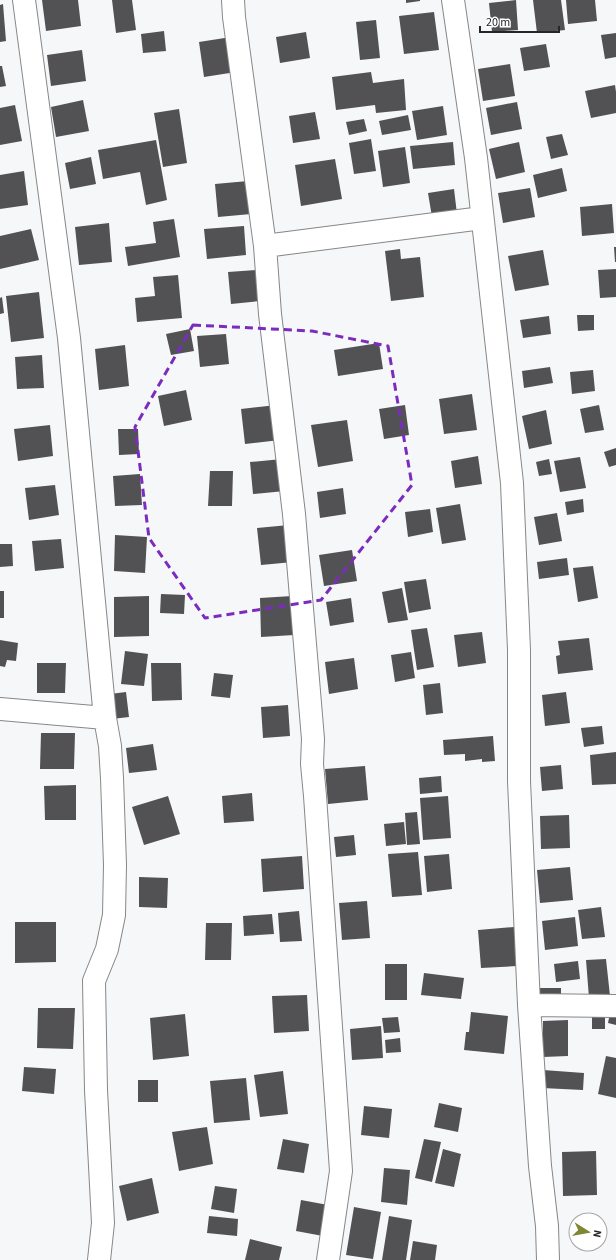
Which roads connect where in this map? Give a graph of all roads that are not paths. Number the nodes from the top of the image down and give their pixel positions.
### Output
1 (24, 0) edge
2 (233, 0) edge
3 (453, 0) edge
4 (482, 218) junction
5 (265, 246) junction
6 (0, 709) edge
7 (105, 718) junction
8 (529, 1005) junction
9 (616, 1006) edge
10 (99, 1260) edge
11 (328, 1260) edge
12 (548, 1260) edge

1 - 7 street
2 - 5 street
3 - 4 street
4 - 5 street
4 - 8 street
5 - 11 street
6 - 7 street
7 - 10 street
8 - 9 street
8 - 12 street

